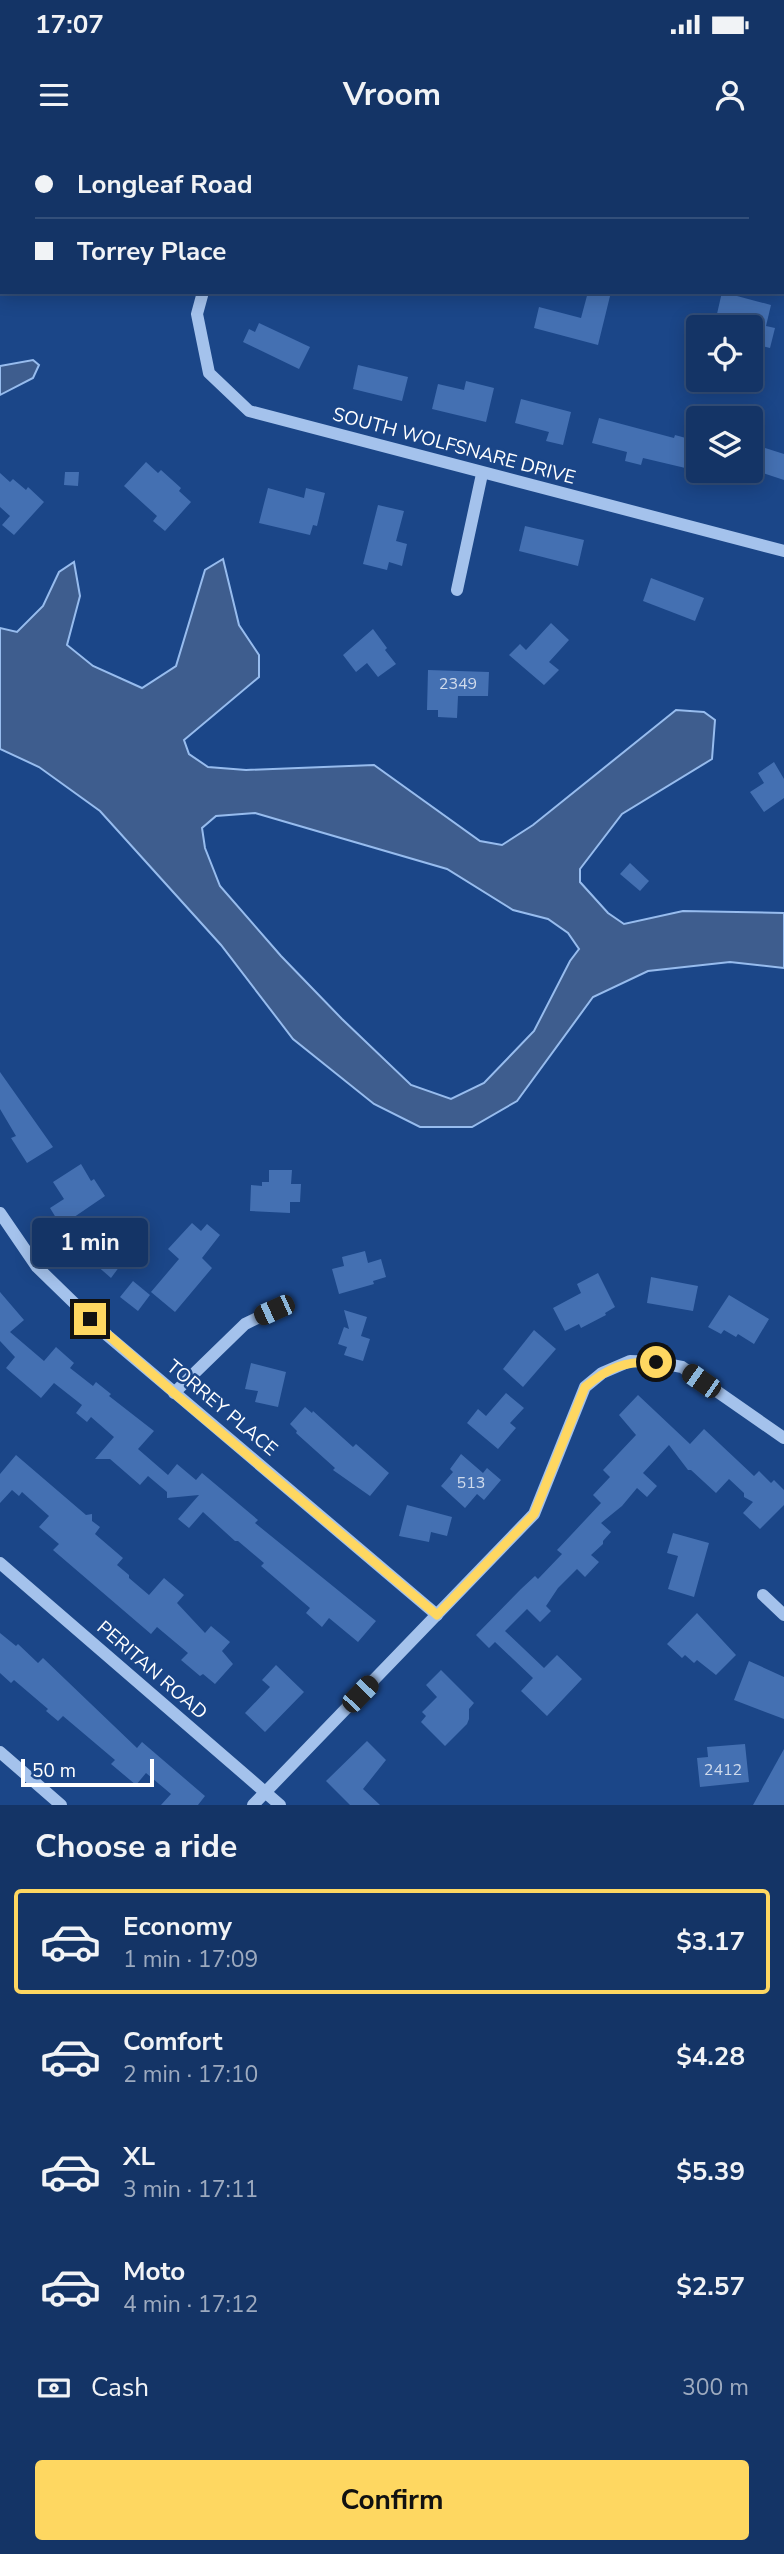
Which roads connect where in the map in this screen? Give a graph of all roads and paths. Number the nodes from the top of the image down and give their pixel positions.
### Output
1 (202, 294) edge
2 (482, 474) junction
3 (784, 551) edge
4 (457, 590) dead end
5 (0, 1213) edge
6 (274, 1310) dead end
7 (174, 1393) junction
8 (784, 1438) edge
9 (0, 1563) edge
10 (763, 1595) dead end
11 (437, 1615) junction
12 (784, 1615) edge
13 (0, 1752) edge
14 (264, 1792) junction
15 (61, 1805) edge
16 (253, 1805) edge
17 (280, 1805) edge

1 - 2 street, SOUTH WOLFSNARE DRIVE
2 - 3 street, SOUTH WOLFSNARE DRIVE
2 - 4 street
5 - 7 street, TORREY PLACE
6 - 7 street
7 - 11 street, TORREY PLACE
8 - 11 street
9 - 14 street, PERITAN ROAD
10 - 12 street
11 - 14 street
13 - 15 street
14 - 16 street
14 - 17 street, PERITAN ROAD

